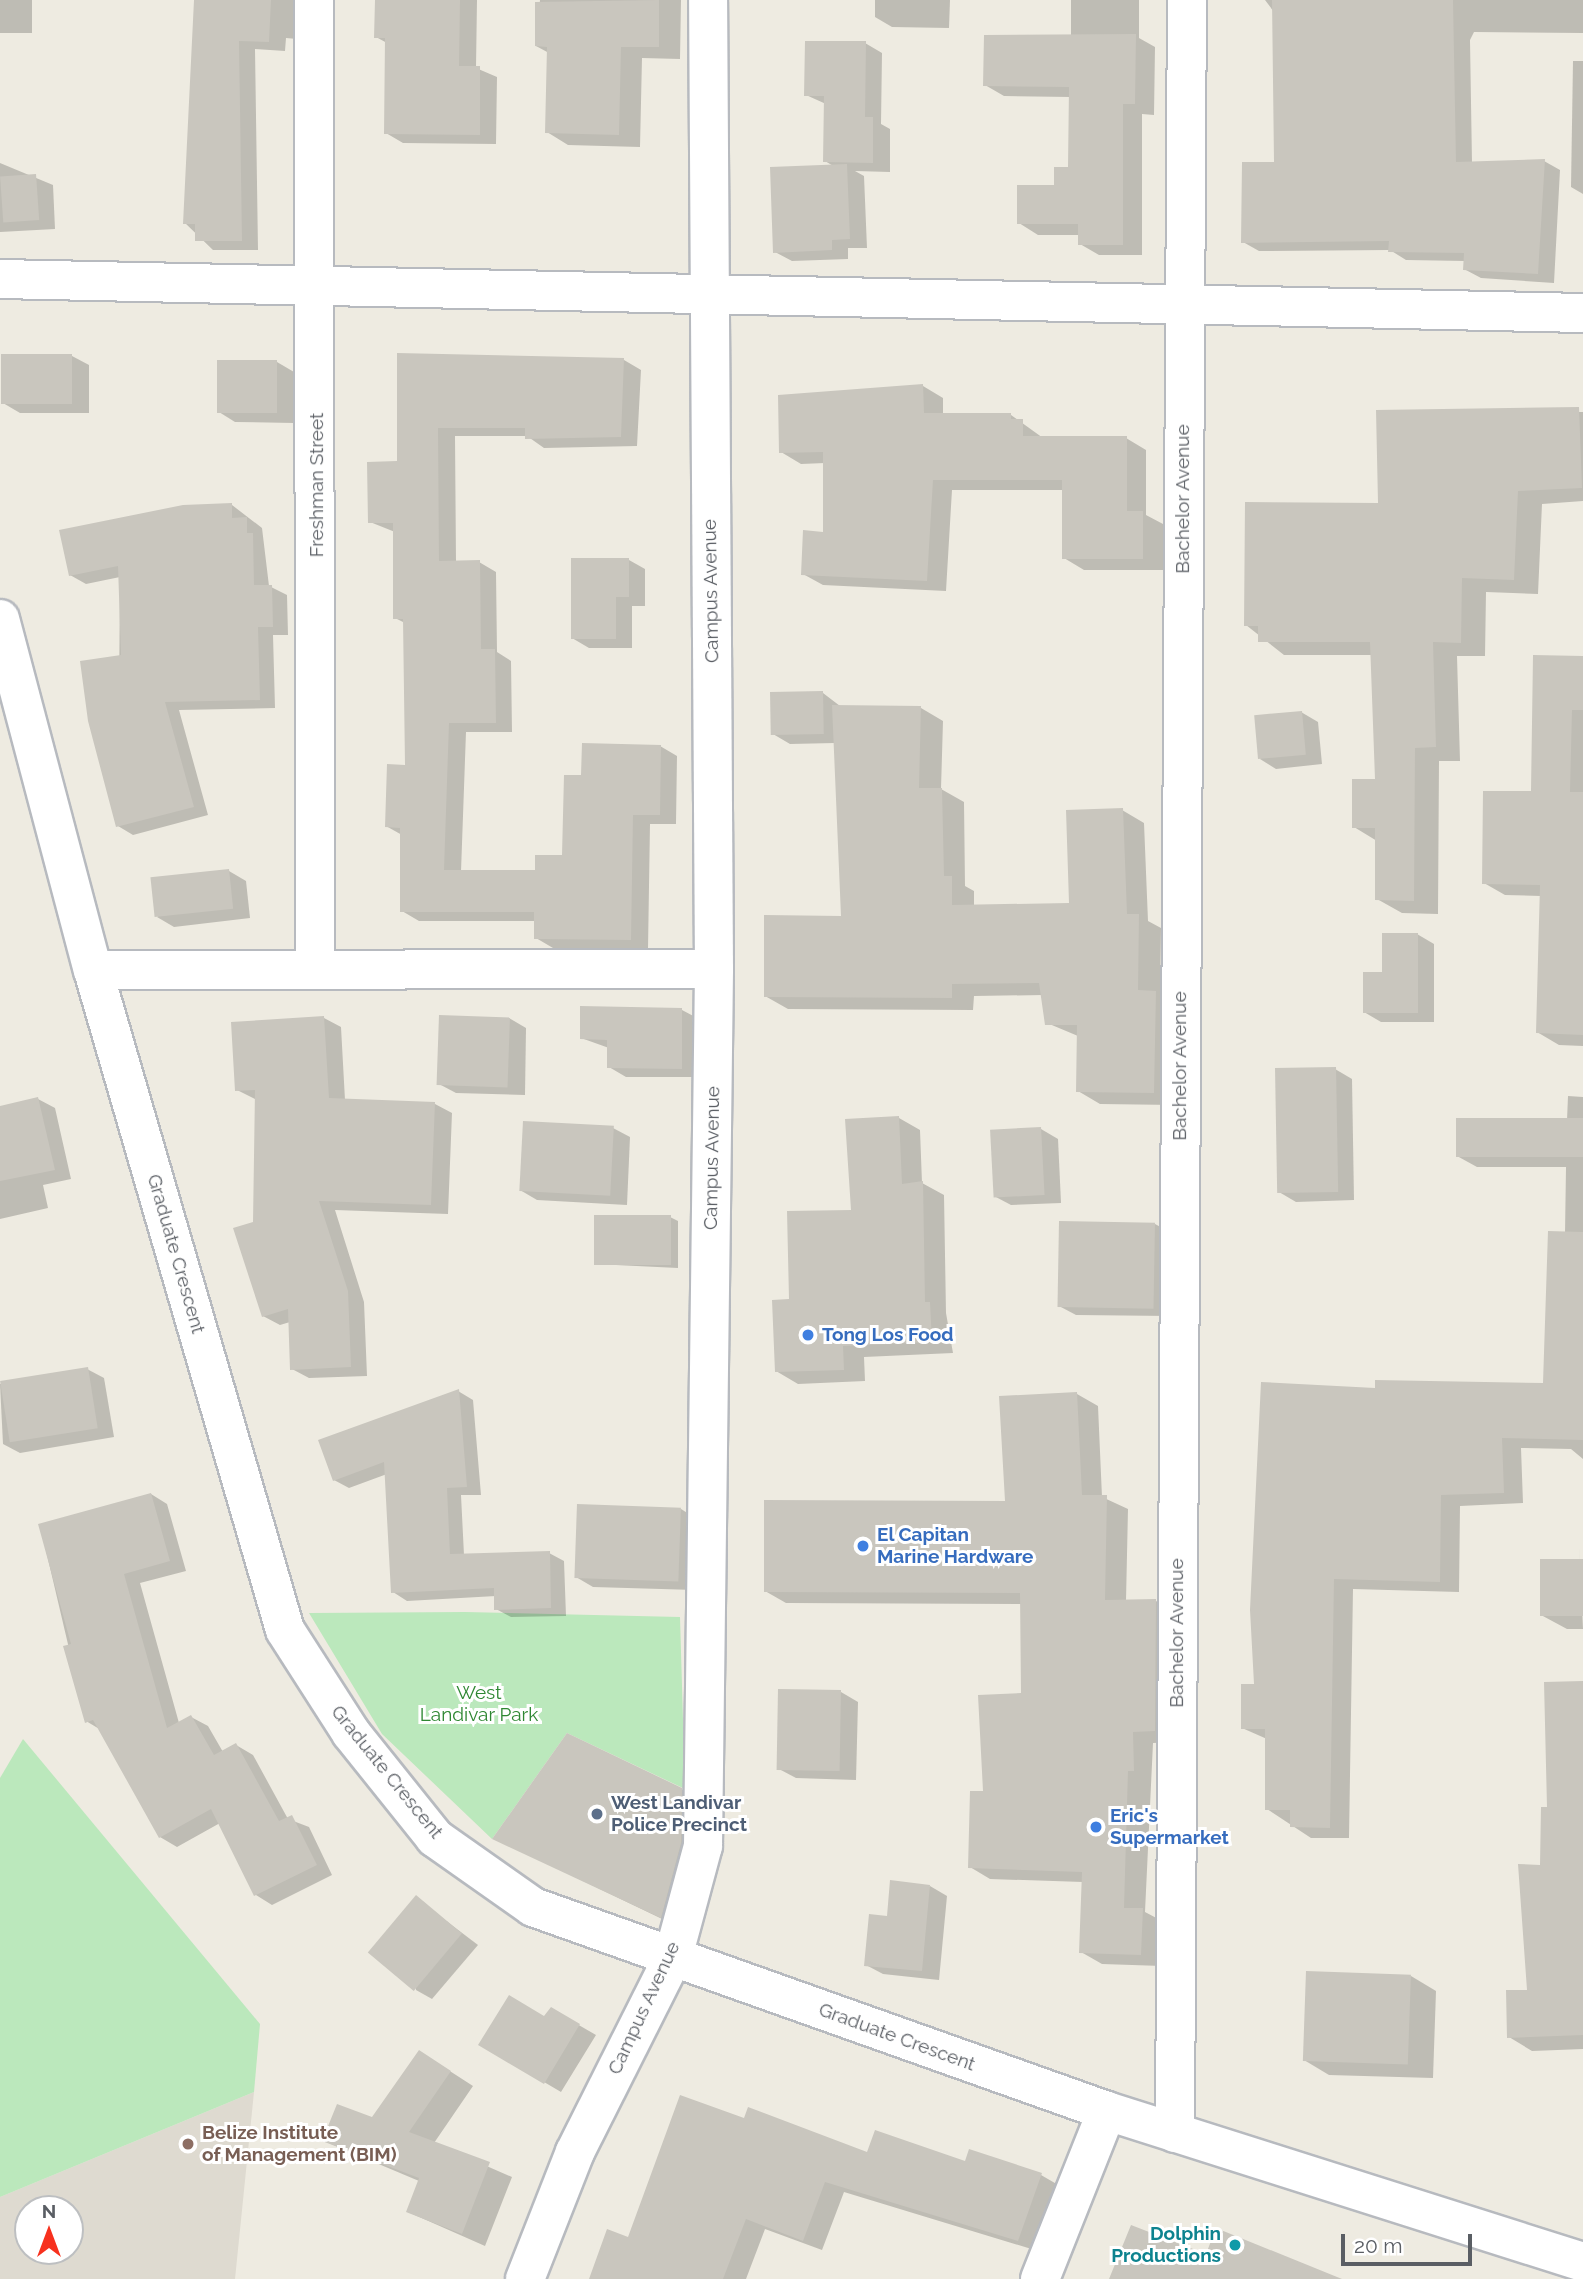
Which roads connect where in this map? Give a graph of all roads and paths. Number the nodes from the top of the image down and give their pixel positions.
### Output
1 (314, 0) edge
2 (708, 0) edge
3 (1187, 0) edge
4 (0, 279) edge
5 (317, 286) junction
6 (708, 292) junction
7 (1184, 304) junction
8 (1583, 313) edge
9 (0, 619) edge
10 (714, 969) junction
11 (93, 970) junction
12 (315, 970) junction
13 (673, 1957) junction
14 (1107, 2111) junction
15 (1175, 2133) junction
16 (1583, 2262) edge
17 (524, 2279) edge
18 (1040, 2279) edge

1 - 5 street, Freshman Street
2 - 6 street, Campus Avenue
3 - 7 street, Bachelor Avenue
4 - 5 street
5 - 6 street
5 - 12 street, Freshman Street
6 - 7 street
6 - 10 street, Campus Avenue
7 - 8 street
7 - 15 street, Bachelor Avenue
9 - 11 street, Graduate Crescent
10 - 12 street
10 - 13 street, Campus Avenue
11 - 12 street
11 - 13 street, Graduate Crescent
13 - 14 street, Graduate Crescent
13 - 17 street, Campus Avenue
14 - 15 street, Graduate Crescent
14 - 18 street
15 - 16 street, Graduate Crescent

